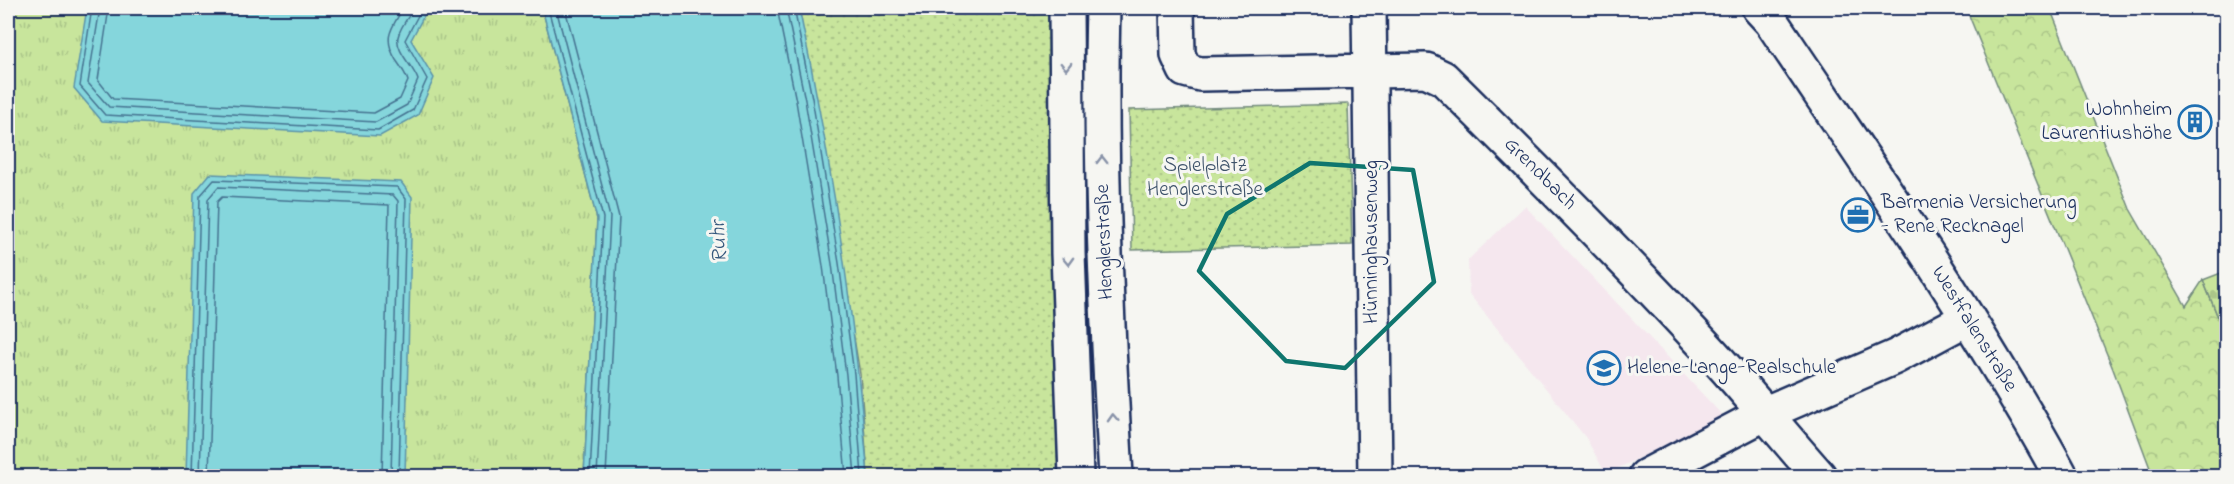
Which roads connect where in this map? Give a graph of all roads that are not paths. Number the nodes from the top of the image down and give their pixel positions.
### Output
1 (1066, 8) edge
2 (1102, 8) edge
3 (1177, 8) edge
4 (1369, 8) edge
5 (1759, 8) edge
6 (1371, 71) junction
7 (1968, 318) junction
8 (1766, 413) junction
9 (1076, 477) edge
10 (1116, 477) edge
11 (1375, 477) edge
12 (1646, 477) edge
13 (1819, 477) edge
14 (2061, 477) edge

1 -> 9 street, Henglerstraße
10 -> 2 street, Henglerstraße
3 - 6 street, Grendbach
4 - 6 street, Hünninghausenweg
5 - 7 street, Westfalenstraße
6 - 8 street, Grendbach
6 - 11 street, Hünninghausenweg
7 - 8 street
7 - 14 street, Westfalenstraße
8 - 12 street
8 - 13 street, Grendbach

